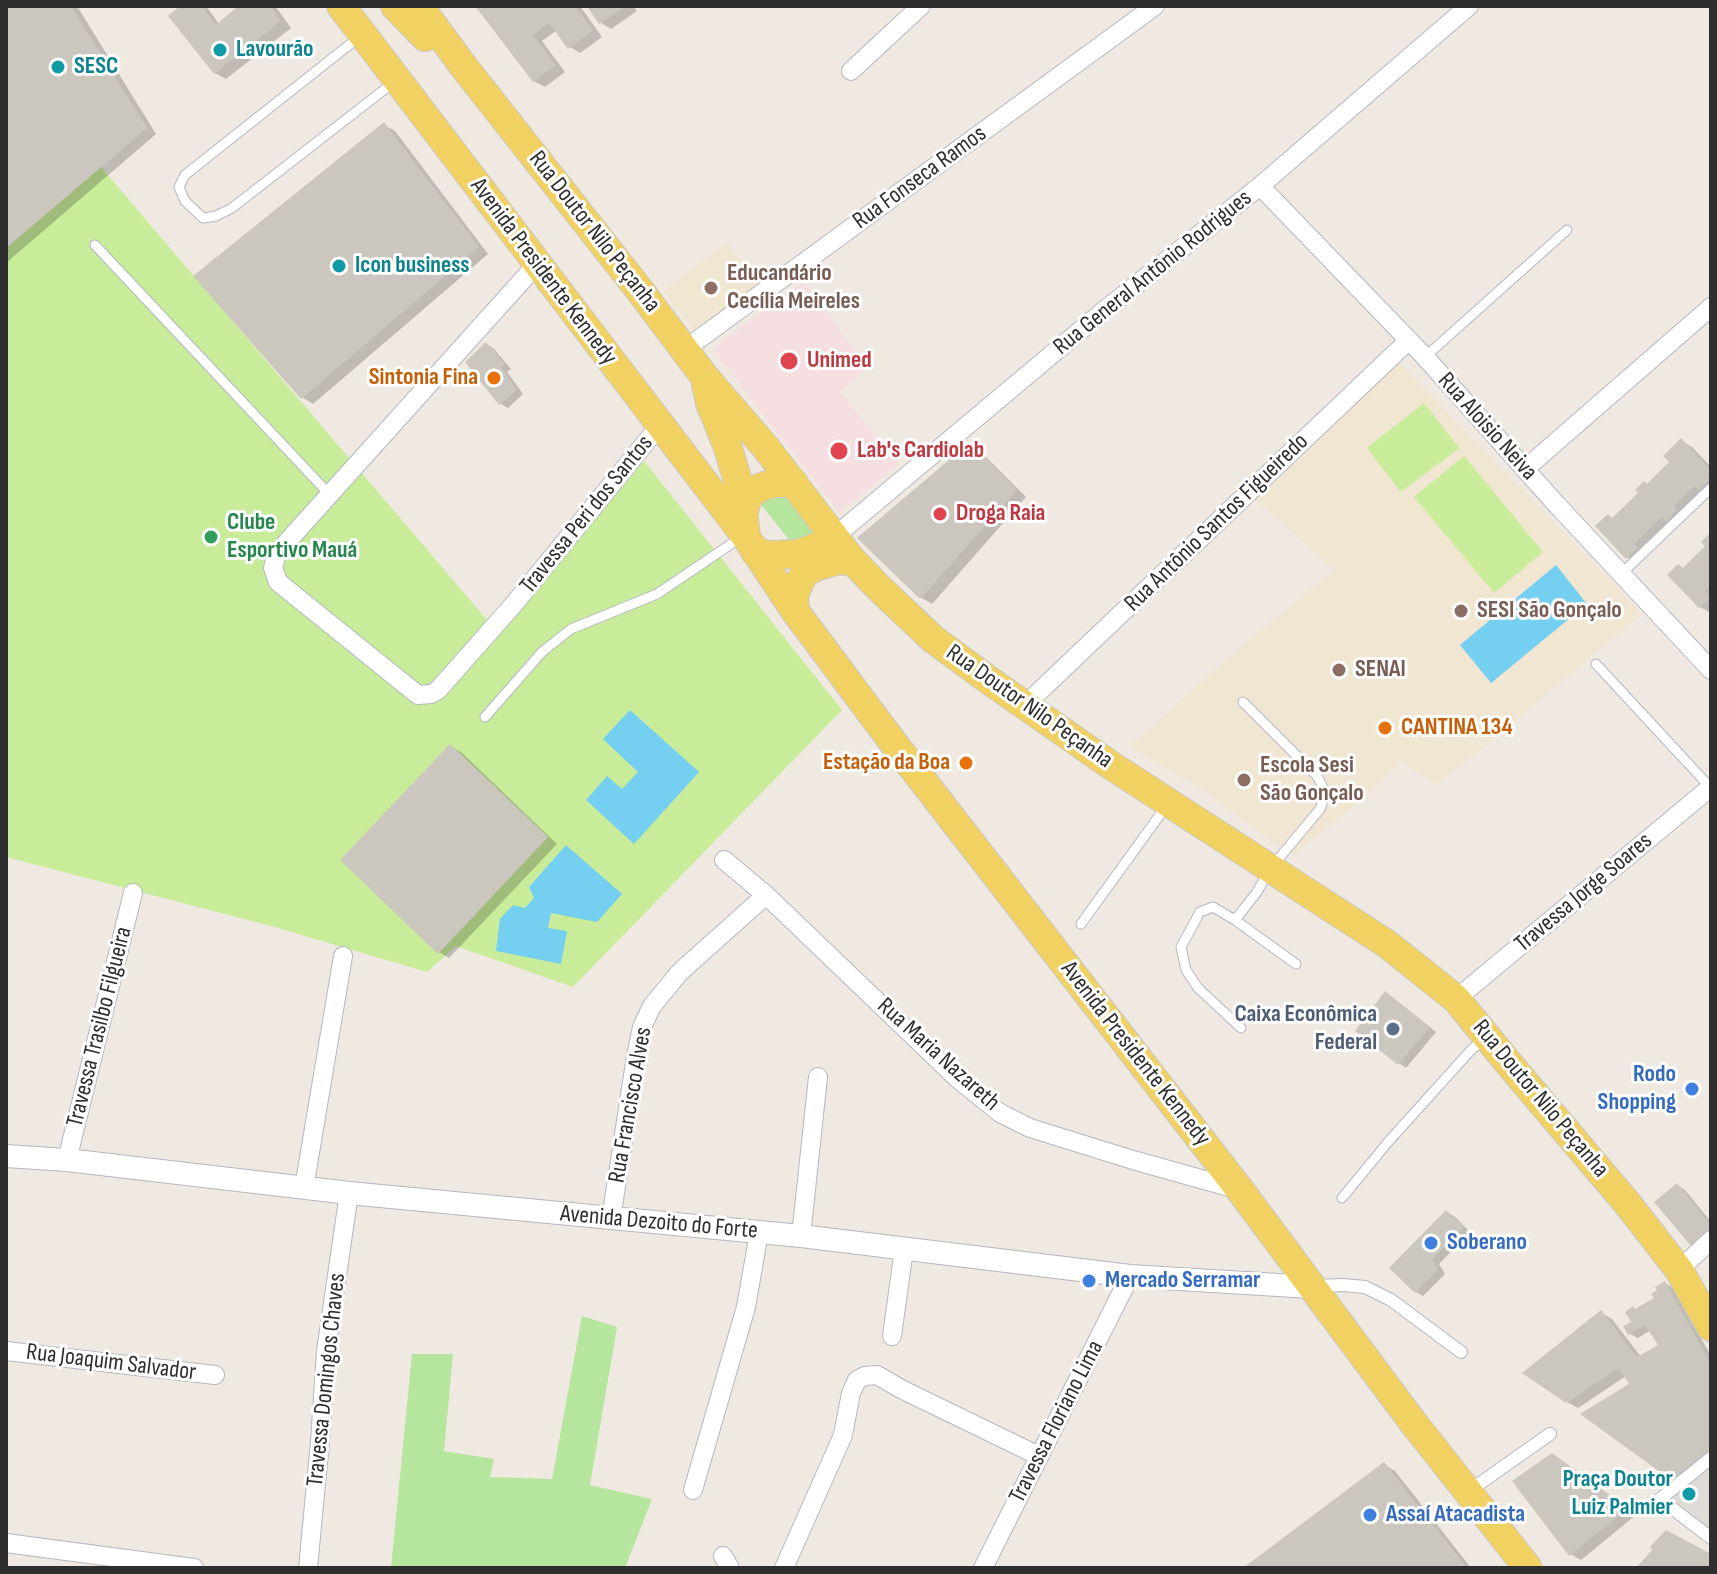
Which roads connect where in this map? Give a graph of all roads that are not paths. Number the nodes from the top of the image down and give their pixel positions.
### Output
1 (395, 6) edge
2 (419, 6) edge
3 (921, 6) edge
4 (1469, 6) edge
5 (1151, 7) edge
6 (354, 19) edge
7 (464, 67) junction
8 (851, 71) dead end
9 (397, 80) junction
10 (1260, 186) junction
11 (1567, 230) dead end
12 (95, 245) dead end
13 (537, 264) junction
14 (1711, 307) edge
15 (1408, 341) junction
16 (684, 350) junction
17 (1425, 357) junction
18 (704, 376) junction
19 (660, 425) junction
20 (1525, 469) junction
21 (794, 483) junction
22 (1711, 488) edge
23 (330, 495) junction
24 (747, 534) junction
25 (834, 537) junction
26 (852, 560) junction
27 (1621, 574) junction
28 (795, 611) junction
29 (1596, 664) dead end
30 (1711, 670) edge
31 (1243, 702) dead end
32 (1025, 705) junction
33 (485, 717) dead end
34 (1711, 787) edge
35 (1169, 803) junction
36 (724, 860) dead end
37 (1270, 869) junction
38 (133, 893) dead end
39 (766, 895) junction
40 (1235, 920) junction
41 (1081, 924) dead end
42 (343, 956) dead end
43 (1296, 964) dead end
44 (1456, 999) junction
45 (1241, 1028) dead end
46 (1487, 1036) junction
47 (818, 1077) dead end
48 (6, 1156) edge
49 (67, 1160) junction
50 (304, 1188) junction
51 (1240, 1190) junction
52 (349, 1193) junction
53 (1342, 1198) dead end
54 (611, 1219) junction
55 (759, 1233) junction
56 (801, 1236) junction
57 (1711, 1240) edge
58 (904, 1249) junction
59 (1679, 1270) junction
60 (1130, 1276) junction
61 (1311, 1287) junction
62 (1711, 1327) edge
63 (892, 1336) dead end
64 (6, 1351) edge
65 (1461, 1352) dead end
66 (215, 1375) dead end
67 (1550, 1434) dead end
68 (1039, 1456) junction
69 (1711, 1458) edge
70 (693, 1490) dead end
71 (1469, 1491) junction
72 (1711, 1538) edge
73 (6, 1543) edge
74 (155, 1566) edge
75 (194, 1568) edge
76 (308, 1568) edge
77 (784, 1568) edge
78 (983, 1568) edge
79 (1528, 1568) edge

1 - 7 main road
2 - 7 main road, Rua Doutor Nilo Peçanha
3 - 8 street
4 - 10 street, Rua General Antônio Rodrigues
5 - 16 street, Rua Fonseca Ramos
6 - 9 main road, Avenida Presidente Kennedy
6 - 9 lane
7 - 16 main road, Rua Doutor Nilo Peçanha
9 - 13 main road, Avenida Presidente Kennedy
10 - 15 street, Rua Aloisio Neiva
10 - 25 street, Rua General Antônio Rodrigues
11 - 17 lane
12 - 23 lane
13 - 19 main road, Avenida Presidente Kennedy
13 - 23 street
14 - 20 street
15 - 17 street, Rua Aloisio Neiva
15 - 32 street, Rua Antônio Santos Figueiredo
16 - 18 main road, Rua Doutor Nilo Peçanha
17 - 20 street, Rua Aloisio Neiva
18 - 21 main road, Rua Doutor Nilo Peçanha
18 - 24 main road, Avenida Presidente Kennedy
19 - 23 street, Travessa Peri dos Santos
19 - 24 main road, Avenida Presidente Kennedy
20 - 27 street, Rua Aloisio Neiva
21 - 24 main road
21 - 25 main road, Rua Doutor Nilo Peçanha
22 - 27 lane
24 - 25 main road
24 - 28 main road, Avenida Presidente Kennedy
24 - 33 lane
25 - 26 main road, Rua Doutor Nilo Peçanha
26 - 28 main road
26 - 32 main road, Rua Doutor Nilo Peçanha
27 - 30 street, Rua Aloisio Neiva
28 - 51 main road, Avenida Presidente Kennedy
29 - 34 lane
31 - 37 lane
32 - 35 main road, Rua Doutor Nilo Peçanha
34 - 44 street, Travessa Jorge Soares
35 - 37 main road, Rua Doutor Nilo Peçanha
35 - 41 lane
36 - 39 street, Rua Maria Nazareth
37 - 40 lane
37 - 44 main road, Rua Doutor Nilo Peçanha
38 - 49 street, Travessa Trasilbo Filgueira
39 - 51 street, Rua Maria Nazareth
39 - 54 street, Rua Francisco Alves
40 - 43 lane
40 - 45 lane
42 - 50 street
44 - 46 main road, Rua Doutor Nilo Peçanha
46 - 53 lane
46 - 59 main road, Rua Doutor Nilo Peçanha
47 - 56 street
48 - 49 street, Avenida Dezoito do Forte
49 - 50 street, Avenida Dezoito do Forte
50 - 52 street, Avenida Dezoito do Forte
51 - 61 main road, Avenida Presidente Kennedy
52 - 54 street, Avenida Dezoito do Forte
52 - 76 street, Travessa Domingos Chaves
54 - 55 street, Avenida Dezoito do Forte
55 - 56 street, Avenida Dezoito do Forte
55 - 70 street
56 - 58 street, Avenida Dezoito do Forte
57 - 59 street
58 - 60 street, Avenida Dezoito do Forte
58 - 63 street
59 - 62 main road, Rua Doutor Nilo Peçanha
60 - 61 street, Avenida Dezoito do Forte
60 - 68 street, Travessa Floriano Lima
61 - 65 street
61 - 71 main road, Avenida Presidente Kennedy
64 - 66 street, Rua Joaquim Salvador
67 - 71 street
68 - 77 street
68 - 78 street, Travessa Floriano Lima
69 - 72 street
71 - 79 main road, Avenida Presidente Kennedy
73 - 74 street
74 - 75 street

